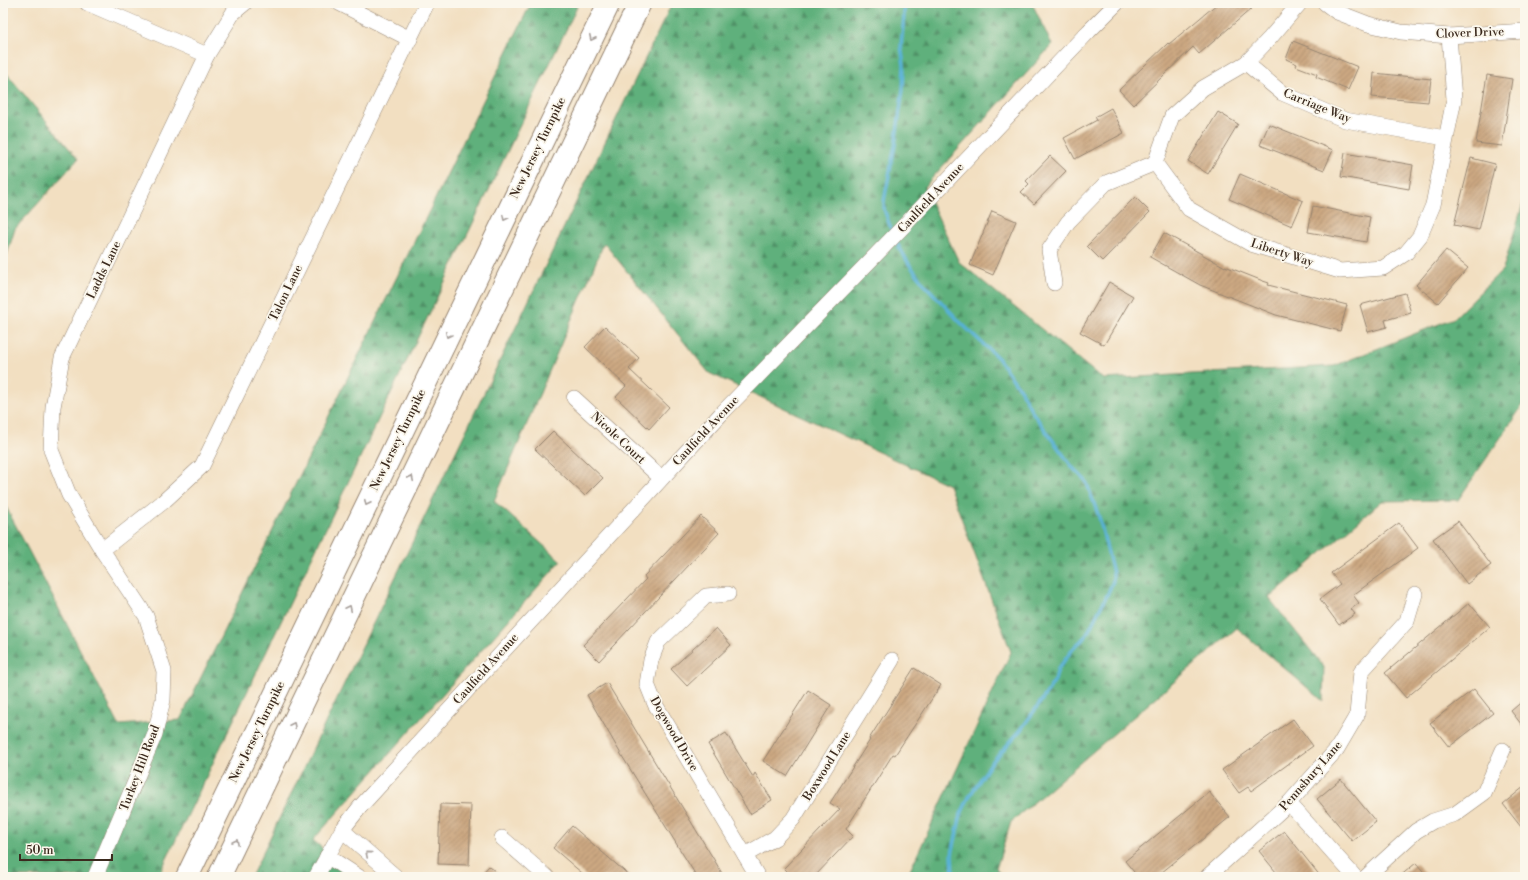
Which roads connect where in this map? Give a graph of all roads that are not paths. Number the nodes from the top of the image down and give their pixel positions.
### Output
1 (87, 3) edge
2 (245, 3) edge
3 (339, 3) edge
4 (427, 3) edge
5 (609, 3) edge
6 (640, 3) edge
7 (1117, 3) edge
8 (1300, 3) edge
9 (1325, 3) edge
10 (1525, 31) edge
11 (1449, 36) junction
12 (410, 39) junction
13 (207, 55) junction
14 (1246, 63) junction
15 (1445, 138) junction
16 (1155, 163) junction
17 (1054, 283) dead end
18 (574, 398) dead end
19 (661, 478) junction
20 (102, 550) junction
21 (728, 594) dead end
22 (1414, 594) dead end
23 (892, 660) dead end
24 (1502, 750) dead end
25 (1289, 803) junction
26 (342, 830) junction
27 (502, 838) dead end
28 (745, 855) junction
29 (327, 856) junction
30 (95, 877) edge
31 (187, 877) edge
32 (219, 877) edge
33 (316, 877) edge
34 (359, 877) edge
35 (396, 877) edge
36 (547, 877) edge
37 (758, 877) edge
38 (1207, 877) edge
39 (1355, 877) edge
40 (1366, 877) edge

1 - 13 street
2 - 13 street, Ladds Lane
3 - 12 street
4 - 12 street, Talon Lane
5 -> 31 highway, New Jersey Turnpike
32 -> 6 highway
7 - 19 street, Caulfield Avenue
8 - 14 street
9 - 11 street, Clover Drive
10 - 11 street, Clover Drive
11 - 15 street, Liberty Way
12 - 20 street, Talon Lane
13 - 20 street, Ladds Lane
14 - 15 street, Carriage Way
14 - 16 street
15 - 16 street, Liberty Way
16 - 17 street
18 - 19 street, Nicole Court
19 - 26 street, Caulfield Avenue
20 - 30 street, Turkey Hill Road
21 - 28 street, Dogwood Drive
22 - 25 street, Pennsbury Lane
23 - 28 street, Boxwood Lane
24 - 40 street
25 - 38 street, Pennsbury Lane
25 - 39 street
26 - 29 street, Caulfield Avenue
35 -> 26 street
27 - 36 street
28 - 37 street, Dogwood Drive
29 - 33 street, Caulfield Avenue
29 - 34 street

